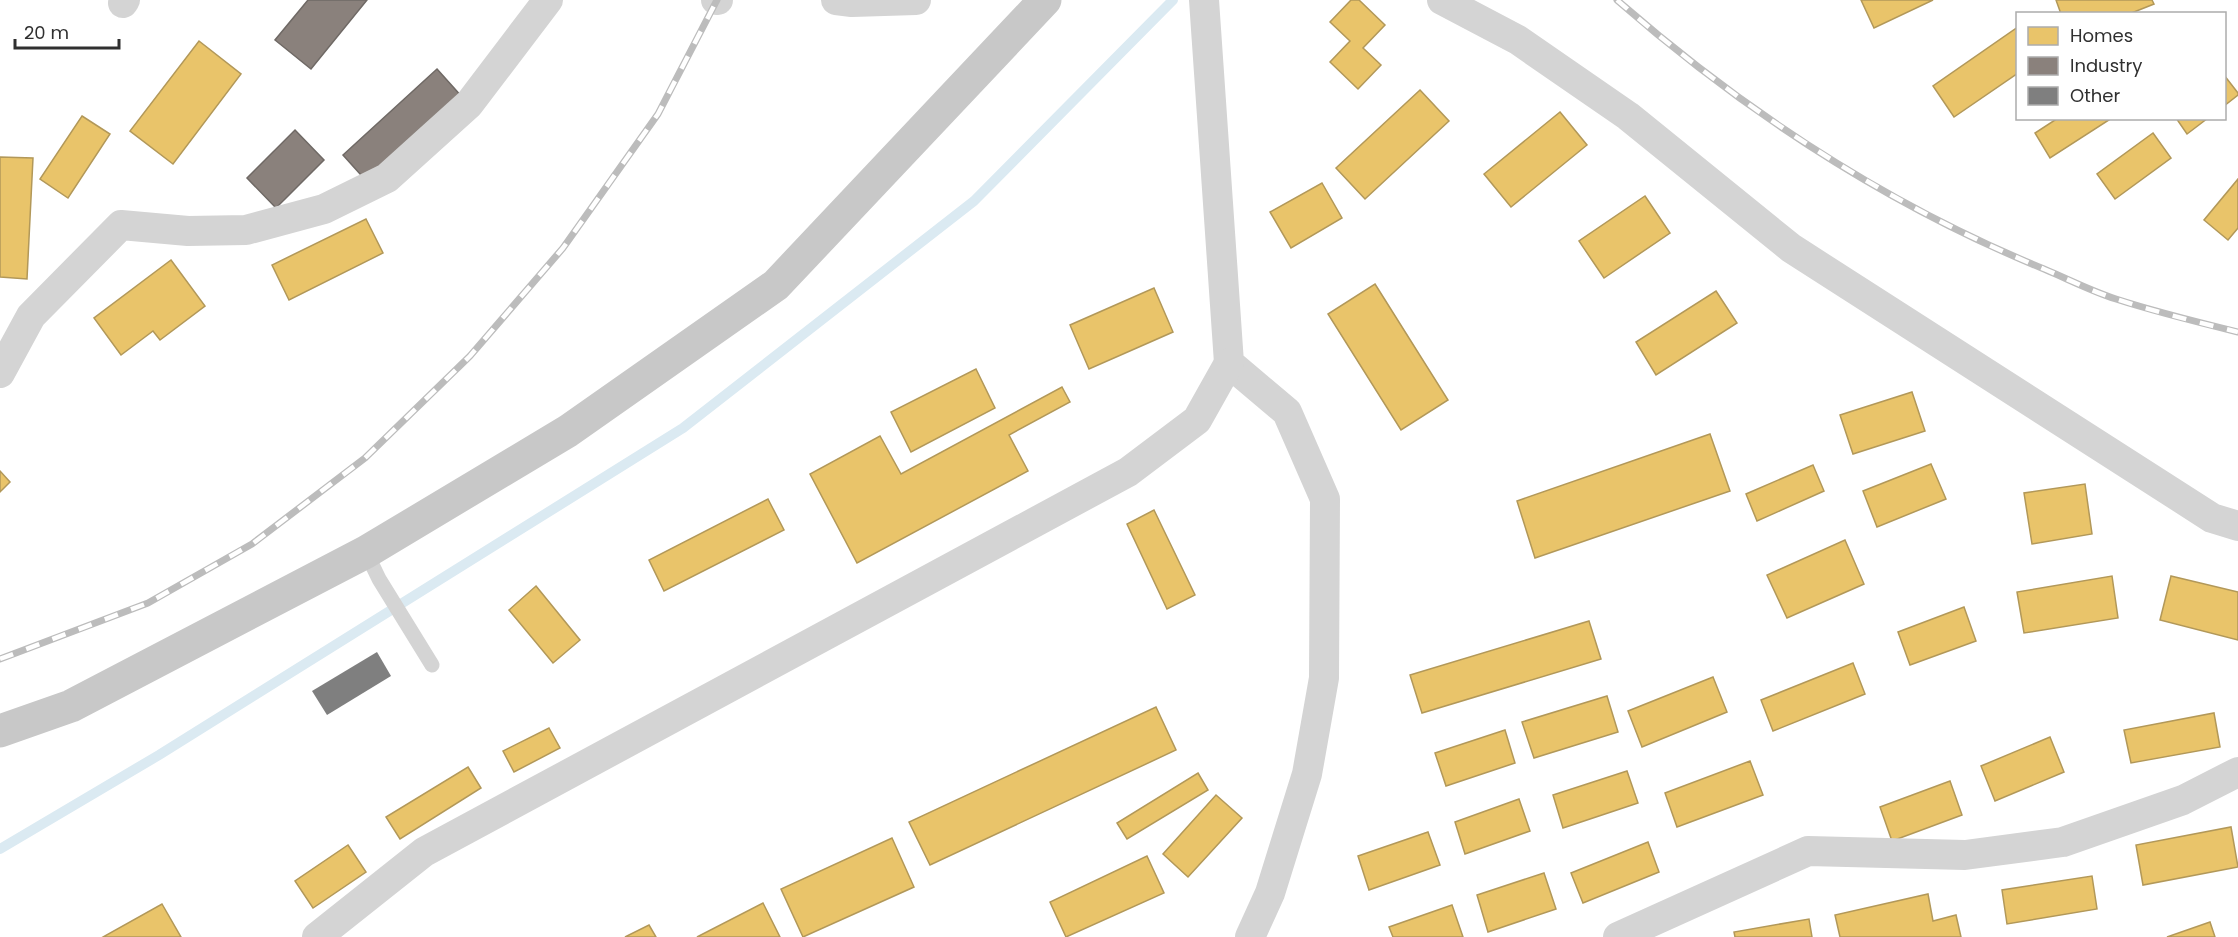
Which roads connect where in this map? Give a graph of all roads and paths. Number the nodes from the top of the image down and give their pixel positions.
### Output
1 (548, 0) edge
2 (836, 0) edge
3 (916, 0) edge
4 (1045, 0) edge
5 (1204, 0) edge
6 (1442, 0) edge
7 (1229, 363) junction
8 (0, 373) edge
9 (2238, 526) edge
10 (373, 565) junction
11 (432, 665) dead end
12 (0, 731) edge
13 (2238, 772) edge
14 (317, 937) edge
15 (1250, 937) edge
16 (1618, 937) edge

1 - 8 street
2 - 3 street
4 - 10 main road
5 - 7 street
6 - 9 street
7 - 14 street
7 - 15 street
10 - 11 lane
10 - 12 main road
13 - 16 street

